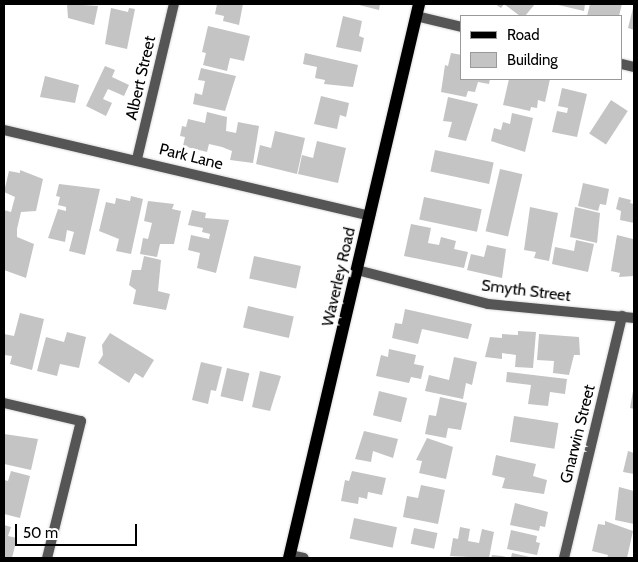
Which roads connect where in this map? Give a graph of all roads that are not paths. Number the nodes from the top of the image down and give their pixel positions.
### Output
1 (174, 4) edge
2 (418, 10) edge
3 (460, 26) edge
4 (4, 130) edge
5 (137, 159) junction
6 (370, 216) junction
7 (357, 270) junction
8 (622, 316) junction
9 (634, 318) edge
10 (4, 403) edge
11 (289, 556) edge
12 (47, 558) edge
13 (304, 558) edge
14 (564, 558) edge

1 - 5 street, Albert Street
2 - 3 street
2 - 6 main road, Waverley Road
4 - 5 street, Park Lane
5 - 6 street, Park Lane
6 - 7 main road, Waverley Road
7 - 8 street, Smyth Street
7 - 11 main road, Waverley Road
8 - 9 street, Smyth Street
8 - 14 street, Gnarwin Street
10 - 12 street
11 - 13 street

